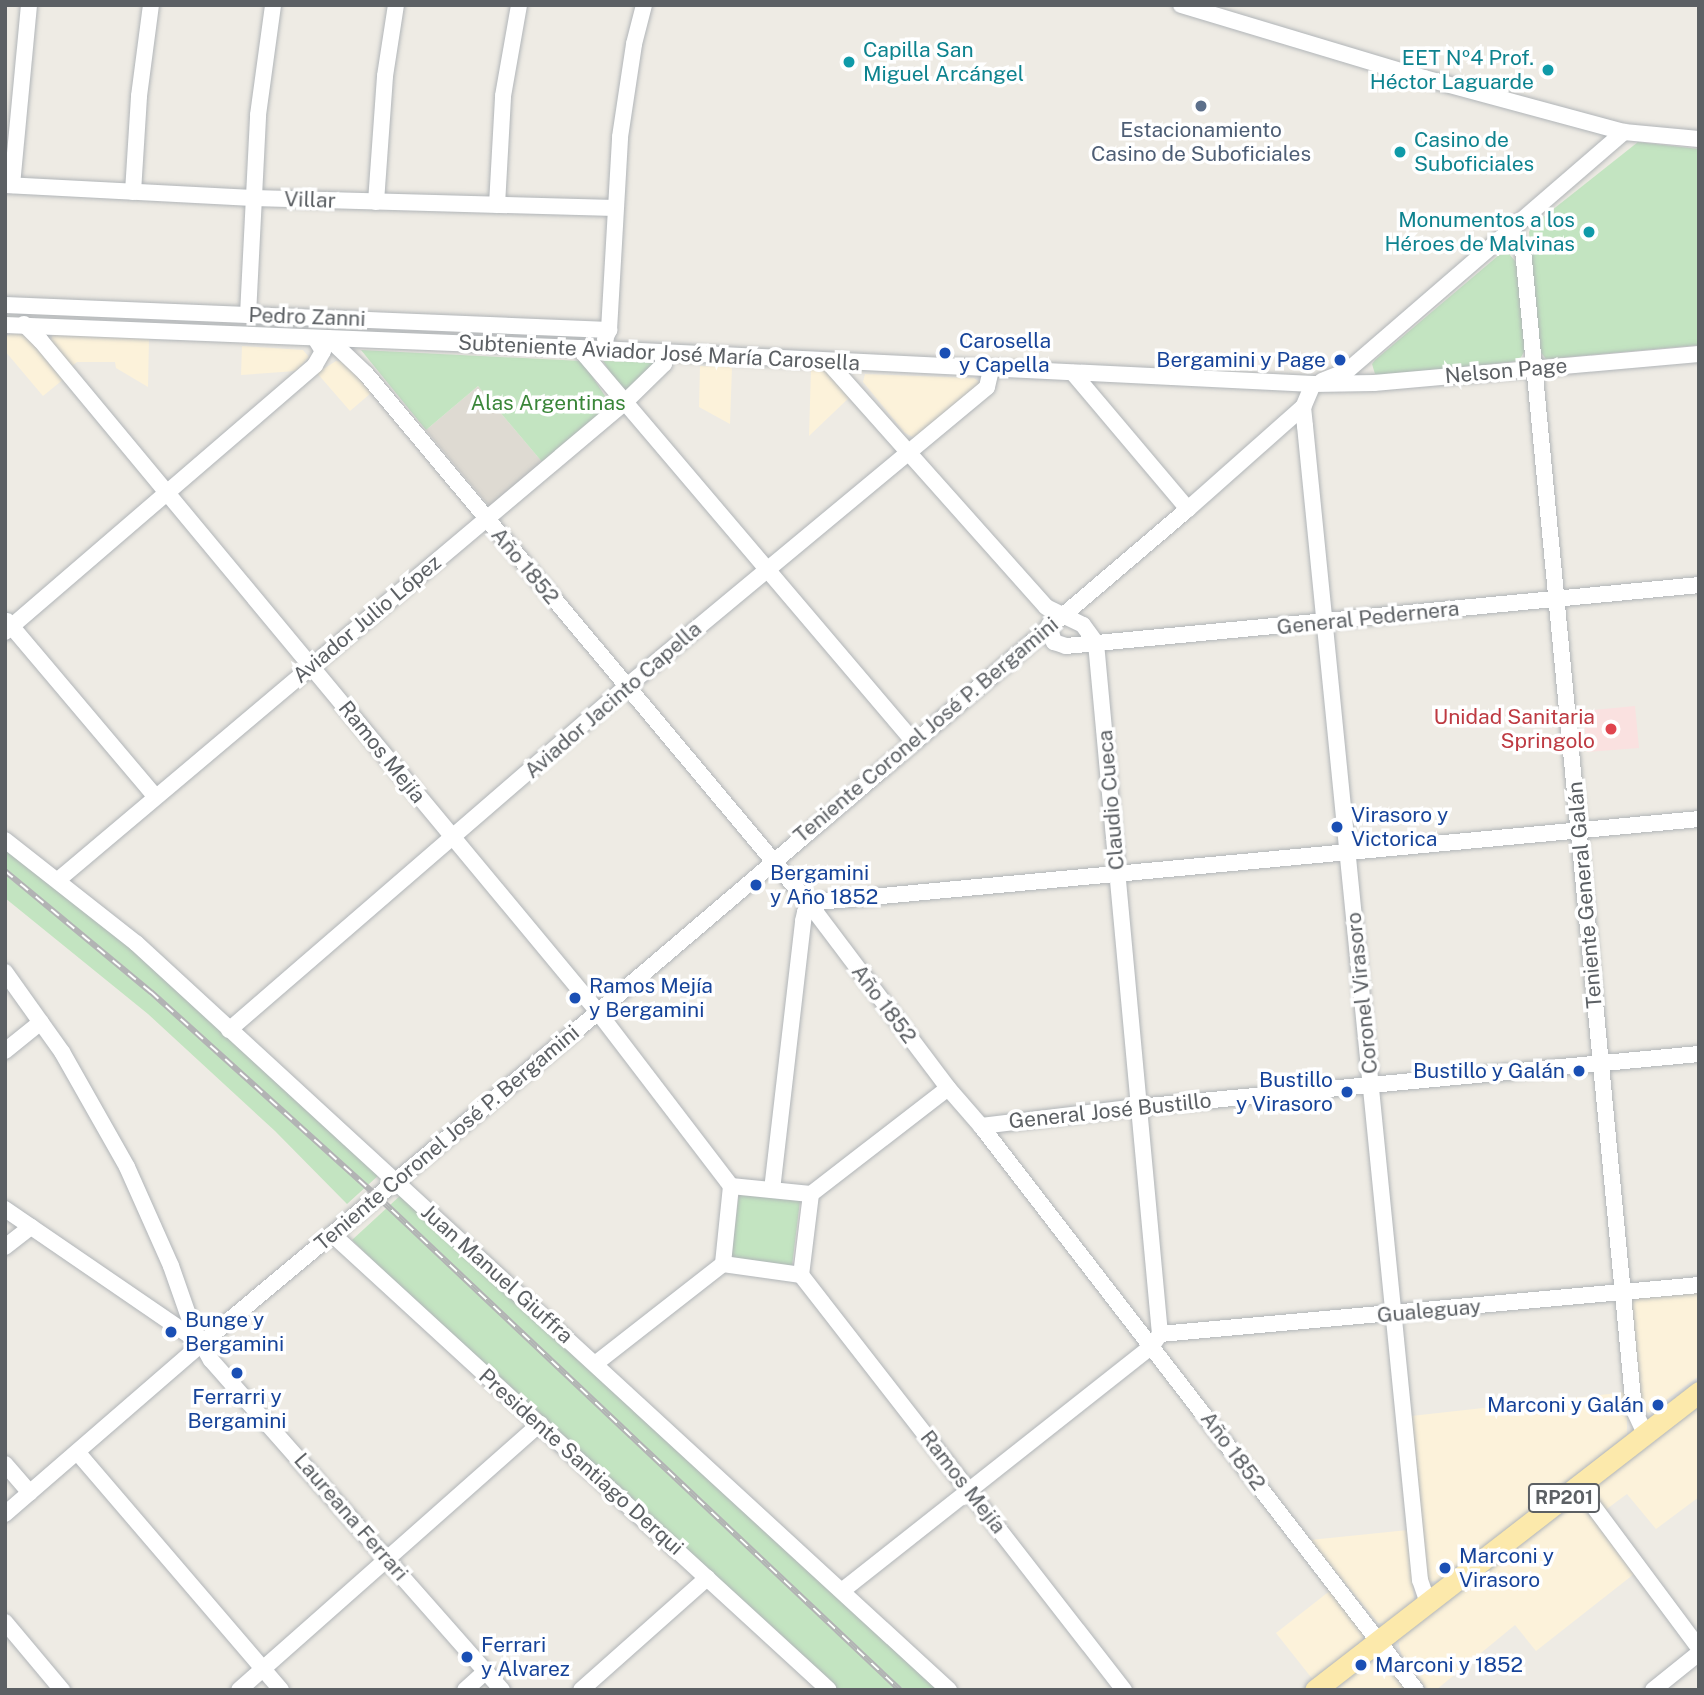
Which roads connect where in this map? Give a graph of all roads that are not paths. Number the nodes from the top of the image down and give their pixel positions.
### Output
1 (29, 5) edge
2 (151, 5) edge
3 (273, 5) edge
4 (396, 5) edge
5 (519, 5) edge
6 (644, 5) edge
7 (1181, 5) edge
8 (1624, 132) junction
9 (1699, 139) edge
10 (9, 185) edge
11 (133, 192) junction
12 (253, 198) junction
13 (376, 202) junction
14 (498, 205) junction
15 (615, 208) junction
16 (1511, 232) junction
17 (5, 305) edge
18 (247, 315) junction
19 (24, 324) junction
20 (5, 325) edge
21 (609, 330) junction
22 (321, 338) junction
23 (579, 348) junction
24 (600, 349) junction
25 (662, 352) junction
26 (1699, 354) edge
27 (827, 360) junction
28 (990, 369) junction
29 (1534, 369) junction
30 (1073, 373) junction
31 (1313, 384) junction
32 (624, 404) junction
33 (1303, 407) junction
34 (910, 451) junction
35 (167, 493) junction
36 (1188, 509) junction
37 (487, 520) junction
38 (768, 569) junction
39 (1699, 585) edge
40 (1557, 599) junction
41 (1055, 621) junction
42 (1325, 622) junction
43 (7, 626) edge
44 (1096, 643) junction
45 (311, 664) junction
46 (626, 687) junction
47 (914, 741) junction
48 (155, 796) junction
49 (1699, 819) edge
50 (1579, 830) junction
51 (453, 839) junction
52 (5, 840) edge
53 (1348, 852) junction
54 (773, 860) junction
55 (1118, 874) junction
56 (58, 880) junction
57 (811, 906) junction
58 (5, 972) edge
59 (598, 1012) junction
60 (41, 1022) junction
61 (229, 1030) junction
62 (5, 1051) edge
63 (1699, 1054) edge
64 (1601, 1062) junction
65 (1371, 1084) junction
66 (948, 1088) junction
67 (1138, 1107) junction
68 (981, 1126) junction
69 (395, 1182) junction
70 (732, 1186) junction
71 (772, 1190) junction
72 (811, 1194) junction
73 (5, 1209) edge
74 (31, 1227) junction
75 (332, 1234) junction
76 (5, 1247) edge
77 (723, 1264) junction
78 (801, 1275) junction
79 (1699, 1285) edge
80 (1623, 1293) junction
81 (1157, 1311) junction
82 (1392, 1314) junction
83 (1133, 1323) junction
84 (1156, 1340) junction
85 (201, 1344) junction
86 (595, 1364) junction
87 (1699, 1392) edge
88 (540, 1424) junction
89 (1645, 1434) junction
90 (78, 1453) junction
91 (5, 1464) edge
92 (1579, 1487) junction
93 (970, 1491) junction
94 (30, 1493) junction
95 (5, 1514) edge
96 (388, 1560) junction
97 (707, 1578) junction
98 (843, 1590) junction
99 (1428, 1603) junction
100 (5, 1622) edge
101 (1378, 1641) junction
102 (1699, 1651) edge
103 (263, 1669) junction
104 (486, 1671) junction
105 (62, 1690) edge
106 (239, 1690) edge
107 (281, 1690) edge
108 (465, 1690) edge
109 (502, 1690) edge
110 (581, 1690) edge
111 (830, 1690) edge
112 (949, 1690) edge
113 (1124, 1690) edge
114 (1315, 1690) edge
115 (1416, 1690) edge
116 (1653, 1690) edge

1 - 10 street
2 - 11 street
3 - 12 street
4 - 13 street
5 - 14 street
6 - 15 street
7 - 8 street
8 - 9 street
8 - 16 street
10 - 11 street, Villar
11 - 12 street, Villar
12 - 13 street, Villar
12 - 18 street
13 - 14 street, Villar
14 - 15 street, Villar
15 - 21 street
16 - 29 street, Teniente General Galán
16 - 31 street
17 - 18 street, Pedro Zanni
18 - 21 street, Pedro Zanni
19 - 20 street, Subteniente Aviador José María Carosella
19 - 22 street, Subteniente Aviador José María Carosella
19 - 35 street, Ramos Mejía
21 - 24 street
22 - 23 street, Subteniente Aviador José María Carosella
22 - 35 street
22 - 37 street, Año 1852
23 - 24 street, Subteniente Aviador José María Carosella
23 - 32 street
24 - 25 street, Subteniente Aviador José María Carosella
25 - 27 street, Subteniente Aviador José María Carosella
25 - 32 street, Aviador Julio López
26 - 29 street, Nelson Page
27 - 28 street, Subteniente Aviador José María Carosella
27 - 34 street
28 - 30 street, Subteniente Aviador José María Carosella
28 - 34 street, Aviador Jacinto Capella
29 - 31 street, Nelson Page
29 - 40 street, Teniente General Galán
30 - 31 street, Subteniente Aviador José María Carosella
30 - 36 street
31 - 33 street, Coronel Virasoro
32 - 37 street, Aviador Julio López
32 - 38 street
33 - 36 street, Teniente Coronel José P. Bergamini
33 - 42 street, Coronel Virasoro
34 - 38 street, Aviador Jacinto Capella
34 - 41 street
35 - 43 street
35 - 45 street, Ramos Mejía
36 - 41 street, Teniente Coronel José P. Bergamini
37 - 45 street, Aviador Julio López
37 - 46 street, Año 1852
38 - 46 street, Aviador Jacinto Capella
38 - 47 street
39 - 40 street, General Pedernera
40 - 42 street, General Pedernera
40 - 50 street, Teniente General Galán
41 - 44 street
41 - 44 street, General Pedernera
41 - 47 street, Teniente Coronel José P. Bergamini
42 - 44 street, General Pedernera
42 - 53 street, Coronel Virasoro
43 - 48 street
44 - 55 street, Claudio Cueca
45 - 48 street, Aviador Julio López
45 - 51 street, Ramos Mejía
46 - 51 street, Aviador Jacinto Capella
46 - 54 street, Año 1852
47 - 54 street, Teniente Coronel José P. Bergamini
48 - 56 street, Aviador Julio López
49 - 50 street
50 - 53 street
50 - 64 street, Teniente General Galán
51 - 59 street, Ramos Mejía
51 - 61 street, Aviador Jacinto Capella
52 - 56 street, Juan Manuel Giuffra
53 - 55 street
53 - 65 street, Coronel Virasoro
54 - 57 street, Año 1852
54 - 59 street, Teniente Coronel José P. Bergamini
55 - 57 street
55 - 67 street, Claudio Cueca
56 - 61 street, Juan Manuel Giuffra
57 - 66 street, Año 1852
57 - 71 street
58 - 60 street
59 - 69 street, Teniente Coronel José P. Bergamini
59 - 70 street, Ramos Mejía
60 - 62 street
60 - 85 street
61 - 69 street, Juan Manuel Giuffra
63 - 64 street, General José Bustillo
64 - 65 street, General José Bustillo
64 - 80 street, Teniente General Galán
65 - 67 street, General José Bustillo
65 - 82 street, Coronel Virasoro
66 - 68 street, Año 1852
66 - 72 street
67 - 68 street, General José Bustillo
67 - 81 street, Claudio Cueca
68 - 83 street, Año 1852
69 - 75 street, Teniente Coronel José P. Bergamini
69 - 86 street, Juan Manuel Giuffra
70 - 71 street
70 - 77 street
71 - 72 street
72 - 78 street
73 - 74 street
74 - 76 street
74 - 85 street
75 - 85 street, Teniente Coronel José P. Bergamini
75 - 88 street, Presidente Santiago Derqui
77 - 78 street
77 - 86 street
78 - 93 street, Ramos Mejía
79 - 80 street, Gualeguay
80 - 82 street, Gualeguay
80 - 89 street, Teniente General Galán
81 - 83 street
81 - 84 street, Claudio Cueca
82 - 84 street, Gualeguay
82 - 99 street, Coronel Virasoro
83 - 84 street, Año 1852
84 - 93 street
84 - 101 street, Año 1852
85 - 90 street, Teniente Coronel José P. Bergamini
85 - 96 street, Laureana Ferrari
86 - 98 street, Juan Manuel Giuffra
87 - 89 main road, RP201
88 - 96 street
88 - 97 street, Presidente Santiago Derqui
89 - 92 main road, RP201
90 - 94 street, Teniente Coronel José P. Bergamini
90 - 103 street
91 - 94 street
92 - 99 main road, RP201
92 - 102 street
93 - 98 street
93 - 113 street, Ramos Mejía
94 - 95 street, Teniente Coronel José P. Bergamini
96 - 103 street
96 - 104 street, Laureana Ferrari
97 - 110 street
97 - 111 street, Presidente Santiago Derqui
98 - 112 street, Juan Manuel Giuffra
99 - 101 main road, RP201
100 - 105 street
101 - 114 main road, RP201
101 - 115 street, Año 1852
102 - 116 street
103 - 106 street
103 - 107 street
104 - 108 street
104 - 109 street, Laureana Ferrari

